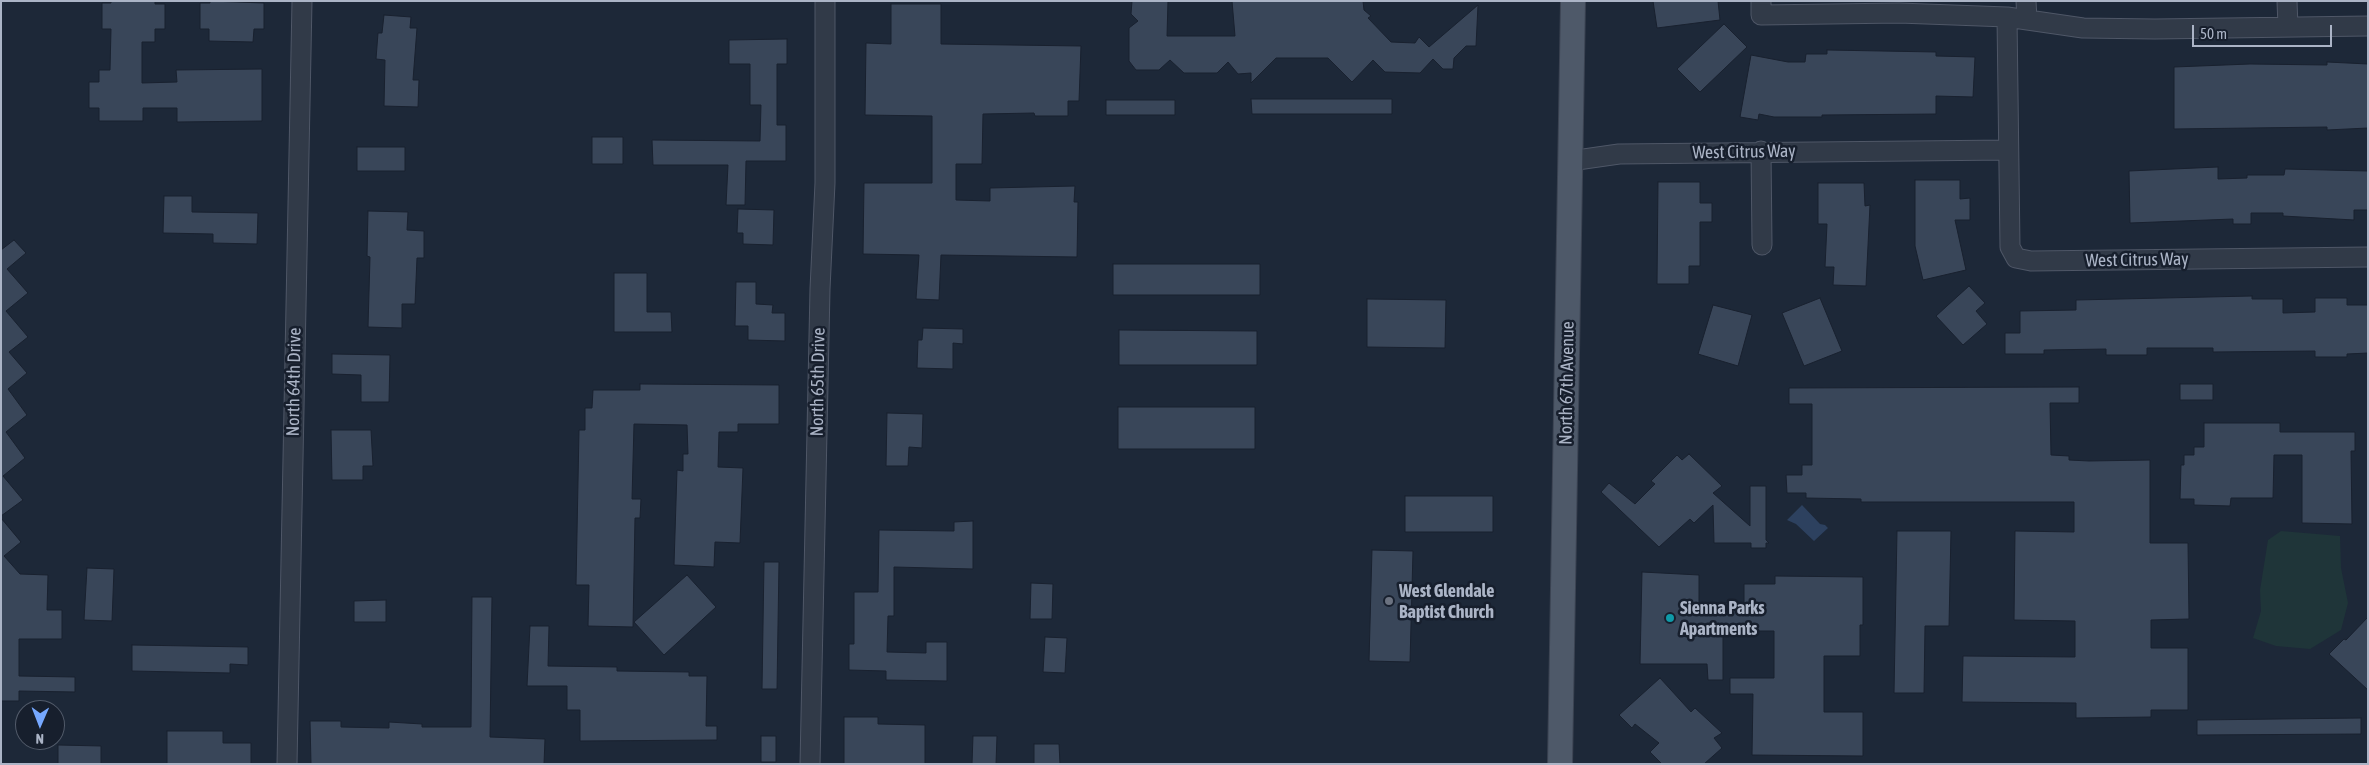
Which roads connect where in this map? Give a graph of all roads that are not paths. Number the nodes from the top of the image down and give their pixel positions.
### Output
1 (302, 1) edge
2 (825, 1) edge
3 (1573, 1) edge
4 (2288, 1) edge
5 (1761, 8) edge
6 (2026, 10) edge
7 (2007, 17) junction
8 (2368, 26) edge
9 (2288, 27) junction
10 (2008, 150) junction
11 (1761, 151) junction
12 (1570, 161) junction
13 (1762, 245) dead end
14 (2368, 257) edge
15 (287, 764) edge
16 (810, 764) edge
17 (1560, 764) edge

1 - 15 street, North 64th Drive
2 - 16 street, North 65th Drive
3 - 12 main road, North 67th Avenue
4 - 9 street
5 - 7 street
6 - 7 street
6 - 9 street
7 - 10 street, West Citrus Way
8 - 9 street
10 - 11 street, West Citrus Way
10 - 14 street, West Citrus Way
11 - 12 street, West Citrus Way
11 - 13 street
12 - 17 main road, North 67th Avenue

